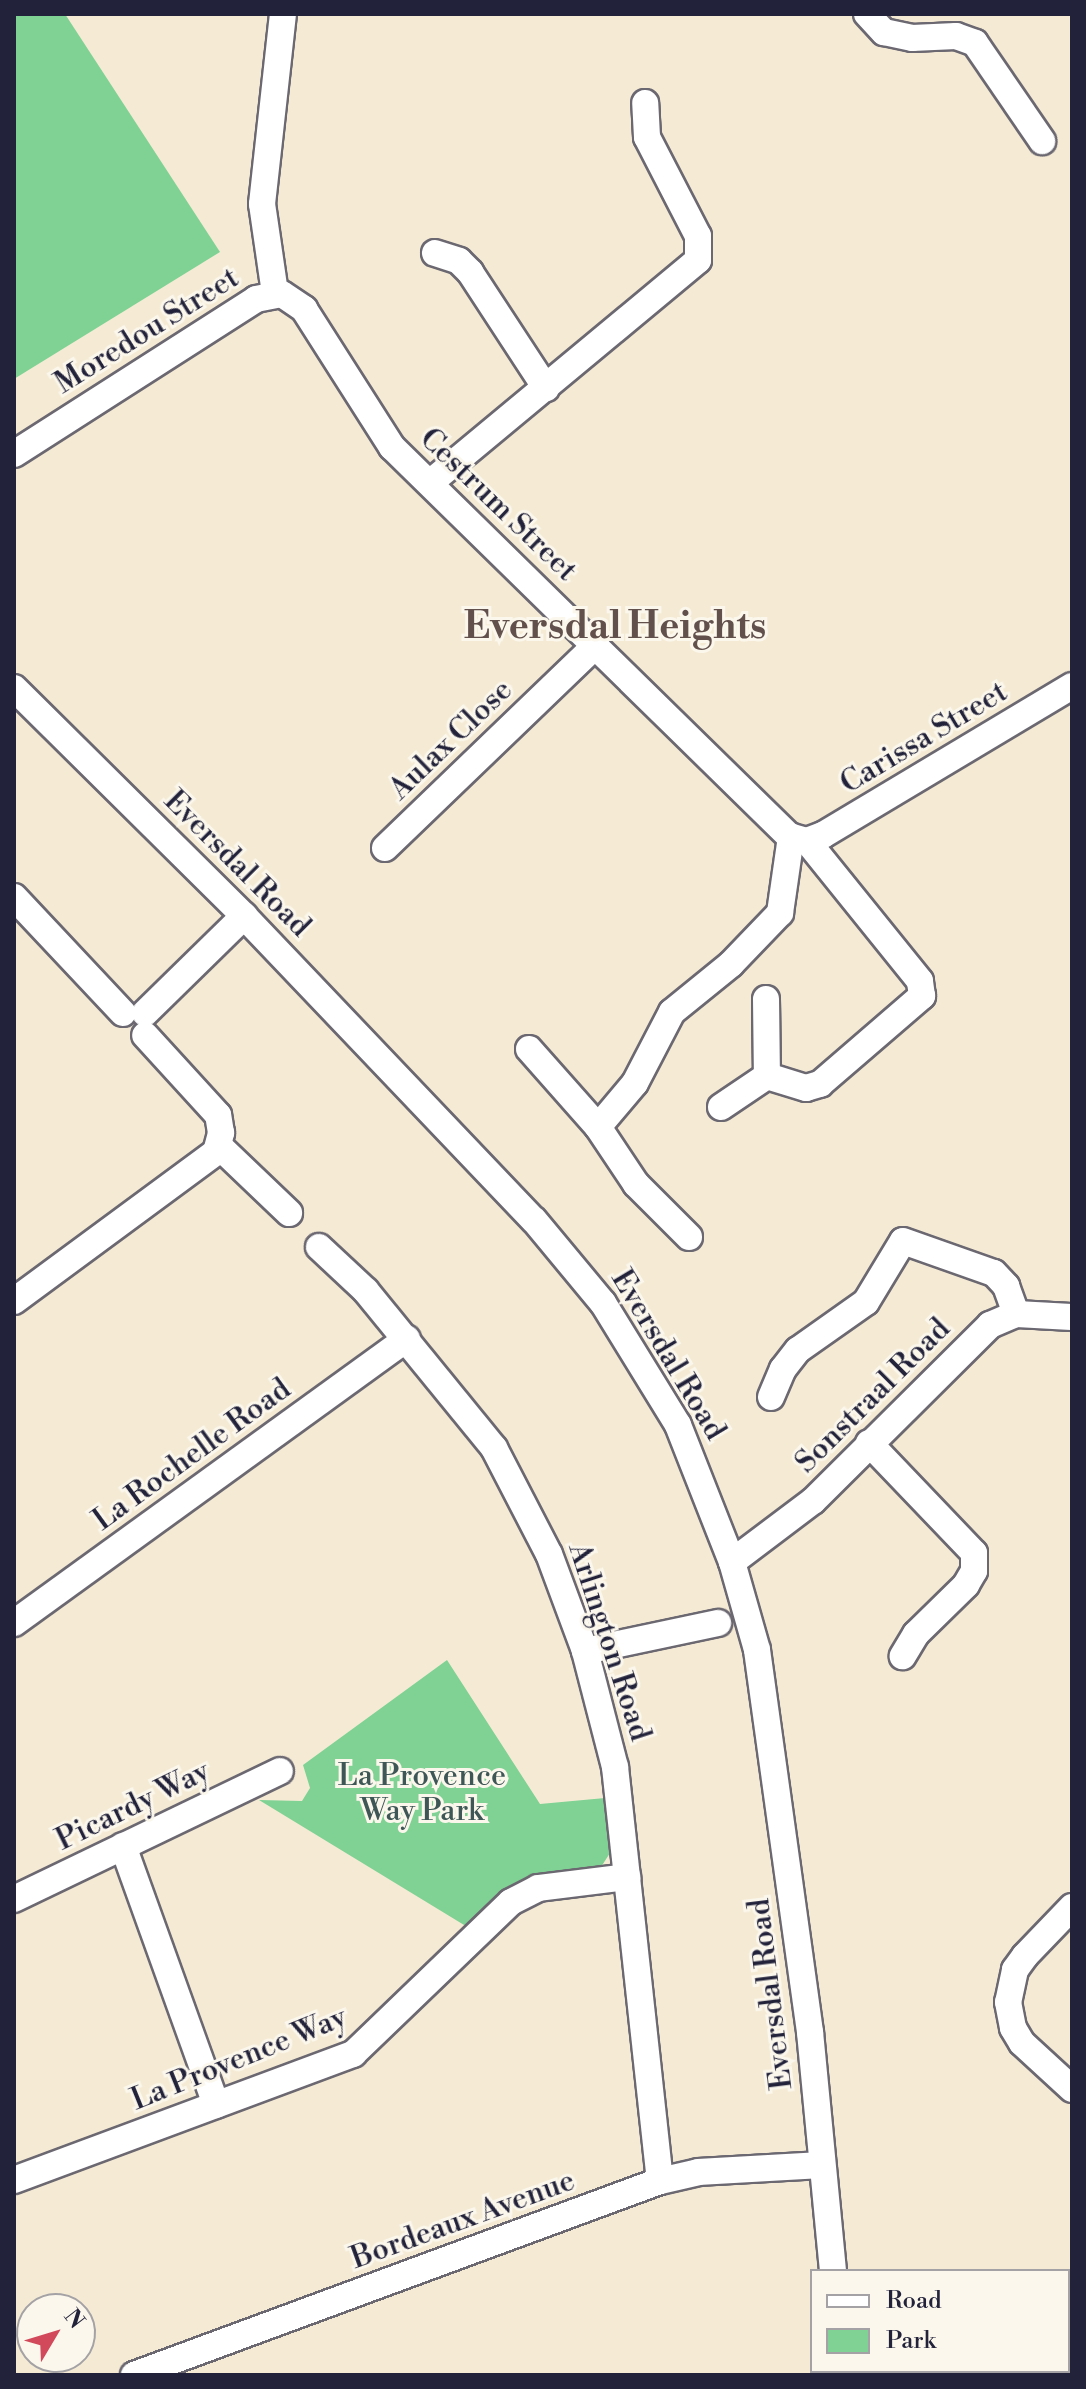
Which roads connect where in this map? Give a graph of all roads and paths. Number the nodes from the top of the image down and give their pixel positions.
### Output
1 (283, 14) edge
2 (301, 14) edge
3 (867, 14) edge
4 (645, 103) dead end
5 (1042, 141) dead end
6 (264, 233) junction
7 (435, 253) dead end
8 (275, 293) junction
9 (546, 388) junction
10 (14, 454) edge
11 (431, 482) junction
12 (596, 645) junction
13 (1072, 686) edge
14 (14, 688) edge
15 (799, 839) junction
16 (385, 848) dead end
17 (14, 897) edge
18 (244, 916) junction
19 (766, 999) dead end
20 (137, 1021) junction
21 (529, 1049) dead end
22 (767, 1076) junction
23 (721, 1107) dead end
24 (598, 1127) junction
25 (219, 1146) junction
26 (289, 1213) dead end
27 (689, 1237) dead end
28 (319, 1247) dead end
29 (17, 1293) edge
30 (1016, 1314) junction
31 (1072, 1317) edge
32 (407, 1339) junction
33 (771, 1397) dead end
34 (869, 1443) junction
35 (732, 1562) junction
36 (14, 1623) edge
37 (718, 1623) dead end
38 (585, 1651) junction
39 (903, 1656) dead end
40 (280, 1771) dead end
41 (123, 1846) junction
42 (627, 1877) junction
43 (14, 1899) edge
44 (1072, 1907) edge
45 (1072, 2089) edge
46 (216, 2105) junction
47 (822, 2165) junction
48 (14, 2180) edge
49 (660, 2181) junction
50 (833, 2269) edge
51 (134, 2375) edge

1 - 6 street
2 - 6 street
3 - 5 street
4 - 9 street
6 - 8 street
7 - 9 street
8 - 10 street, Moredou Street
8 - 11 street, Cestrum Street
9 - 11 street
11 - 12 street, Cestrum Street
12 - 15 street, Cestrum Street
12 - 16 street, Aulax Close
13 - 15 street, Carissa Street
14 - 18 street, Eversdal Road
15 - 22 street, Cestrum Street
15 - 24 street
17 - 20 street
18 - 20 street
18 - 35 street, Eversdal Road
19 - 22 street
20 - 25 street
21 - 24 street
22 - 23 street
24 - 27 street
25 - 26 street
25 - 29 street
28 - 32 street, Arlington Road
30 - 31 street
30 - 33 street
30 - 34 street, Sonstraal Road
32 - 36 street, La Rochelle Road
32 - 38 street, Arlington Road
34 - 35 street, Sonstraal Road
34 - 39 street
35 - 47 street, Eversdal Road
37 - 38 street
38 - 42 street, Arlington Road
40 - 41 street, Picardy Way
41 - 43 street, Picardy Way
41 - 46 street
42 - 46 street, La Provence Way
42 - 49 street, Arlington Road
44 - 45 street
46 - 48 street, La Provence Way
47 - 49 street, Bordeaux Avenue
47 - 50 street, Eversdal Road
49 - 51 street, Bordeaux Avenue

